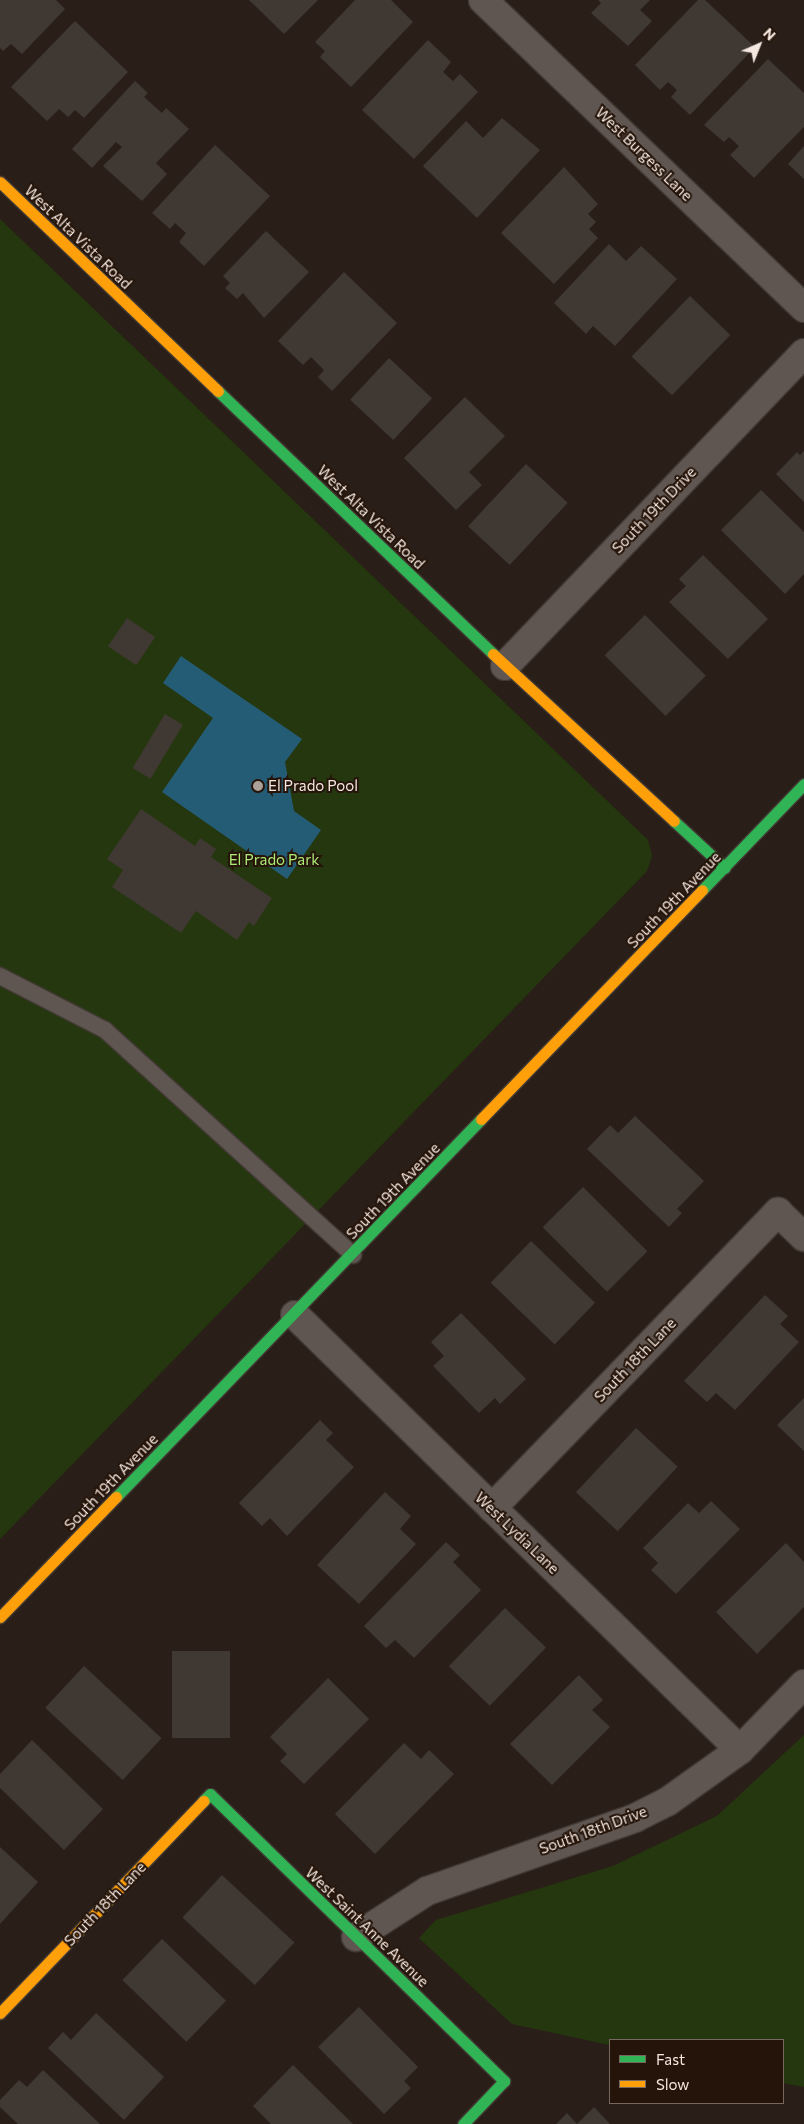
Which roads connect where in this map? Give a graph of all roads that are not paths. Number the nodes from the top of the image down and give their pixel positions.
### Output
1 (483, 0) edge
2 (0, 182) edge
3 (804, 308) edge
4 (804, 353) edge
5 (505, 666) junction
6 (804, 784) edge
7 (724, 868) junction
8 (0, 976) edge
9 (804, 1237) edge
10 (352, 1255) junction
11 (295, 1315) junction
12 (492, 1508) junction
13 (0, 1617) edge
14 (804, 1684) edge
15 (740, 1750) junction
16 (210, 1794) joint
17 (356, 1937) junction
18 (0, 2013) edge
19 (463, 2124) edge

1 - 3 street, West Burgess Lane
2 - 5 street, West Alta Vista Road
4 - 5 street, South 19th Drive
5 - 7 street, West Alta Vista Road
6 - 7 street, South 19th Avenue
7 - 10 street, South 19th Avenue
8 - 10 lane
9 - 12 street, South 18th Lane
10 - 11 street, South 19th Avenue
11 - 12 street, West Lydia Lane
11 - 13 street, South 19th Avenue
12 - 15 street, West Lydia Lane
14 - 15 street, South 18th Drive
15 - 17 street, South 18th Drive
16 - 17 street, West Saint Anne Avenue
16 - 18 street, South 18th Lane
17 - 19 street, West Saint Anne Avenue

